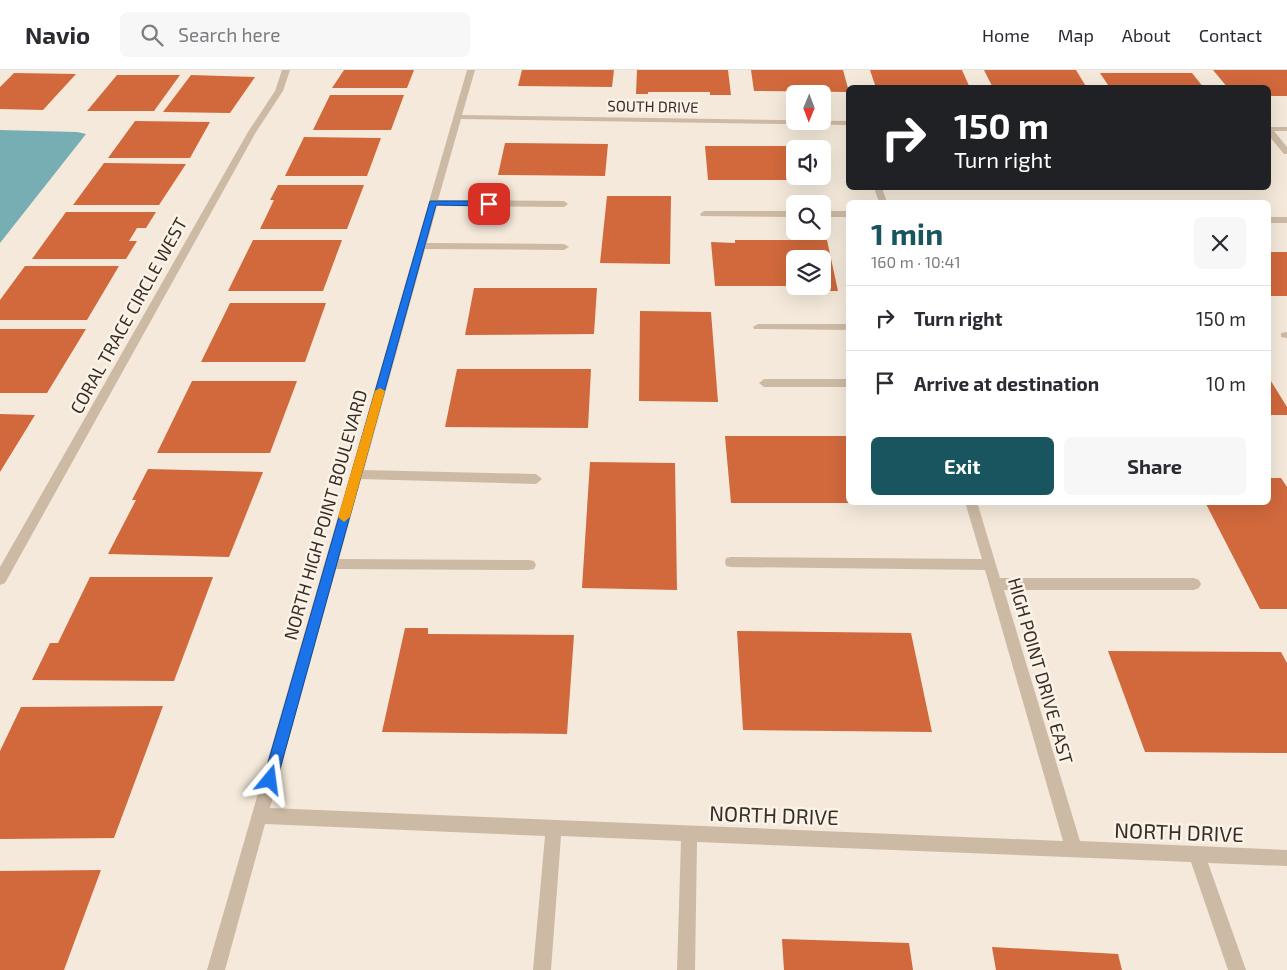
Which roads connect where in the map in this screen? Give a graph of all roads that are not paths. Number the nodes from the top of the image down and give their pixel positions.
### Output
1 (286, 70) edge
2 (471, 70) edge
3 (457, 117) junction
4 (846, 123) edge
5 (1287, 129) edge
6 (1271, 130) edge
7 (1271, 132) edge
8 (1287, 152) edge
9 (433, 203) junction
10 (564, 204) dead end
11 (704, 214) dead end
12 (786, 214) edge
13 (831, 214) edge
14 (846, 214) edge
15 (1271, 220) edge
16 (1287, 220) edge
17 (421, 246) junction
18 (564, 247) dead end
19 (758, 327) dead end
20 (846, 327) edge
21 (764, 383) dead end
22 (846, 383) edge
23 (356, 474) junction
24 (536, 479) dead end
25 (972, 505) edge
26 (731, 562) dead end
27 (331, 564) junction
28 (529, 565) dead end
29 (989, 565) junction
30 (0, 578) edge
31 (995, 584) junction
32 (1194, 584) dead end
33 (260, 816) junction
34 (554, 828) junction
35 (689, 834) junction
36 (1074, 850) junction
37 (1197, 855) junction
38 (1287, 858) edge
39 (216, 970) edge
40 (542, 970) edge
41 (686, 970) edge
42 (1238, 970) edge

1 - 30 street, CORAL TRACE CIRCLE WEST
2 - 3 street, NORTH HIGH POINT BOULEVARD
3 - 4 street, SOUTH DRIVE
3 - 9 street, NORTH HIGH POINT BOULEVARD
5 - 6 street
7 - 8 street
9 - 10 street
9 - 17 street, NORTH HIGH POINT BOULEVARD
11 - 12 street
13 - 14 street
15 - 16 street
17 - 18 street
17 - 23 street, NORTH HIGH POINT BOULEVARD
19 - 20 street
21 - 22 street
23 - 24 street
23 - 27 street, NORTH HIGH POINT BOULEVARD
25 - 29 street, HIGH POINT DRIVE EAST
26 - 29 street
27 - 28 street
27 - 33 street, NORTH HIGH POINT BOULEVARD
29 - 31 street, HIGH POINT DRIVE EAST
31 - 32 street
31 - 36 street, HIGH POINT DRIVE EAST
33 - 34 street, NORTH DRIVE
33 - 39 street, NORTH HIGH POINT BOULEVARD
34 - 35 street, NORTH DRIVE
34 - 40 street
35 - 36 street, NORTH DRIVE
35 - 41 street
36 - 37 street, NORTH DRIVE
37 - 38 street, NORTH DRIVE
37 - 42 street

